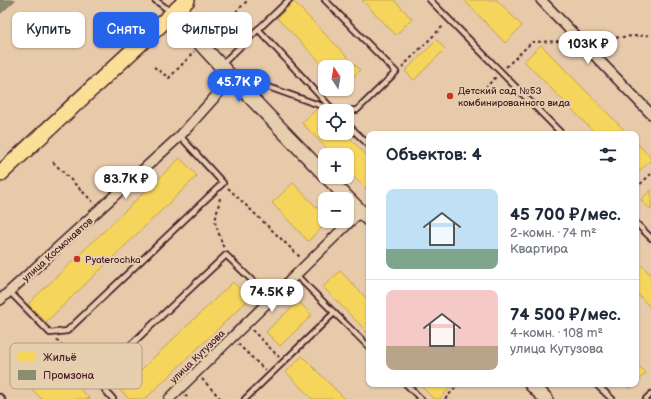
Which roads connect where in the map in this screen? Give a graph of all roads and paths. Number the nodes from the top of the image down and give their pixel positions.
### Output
1 (155, 0) edge
2 (188, 0) edge
3 (289, 0) edge
4 (325, 0) edge
5 (430, 0) edge
6 (541, 0) edge
7 (170, 12) edge
8 (175, 12) edge
9 (167, 20) edge
10 (450, 20) junction
11 (258, 30) junction
12 (651, 35) edge
13 (579, 40) junction
14 (205, 48) edge
15 (221, 65) junction
16 (396, 72) junction
17 (501, 72) junction
18 (232, 78) junction
19 (485, 88) dead end
20 (328, 104) edge
21 (318, 105) edge
22 (354, 110) edge
23 (651, 114) edge
24 (354, 131) edge
25 (559, 131) edge
26 (180, 136) junction
27 (366, 142) edge
28 (53, 162) dead end
29 (318, 168) edge
30 (0, 174) edge
31 (651, 174) edge
32 (223, 183) junction
33 (334, 184) edge
34 (639, 185) edge
35 (100, 209) junction
36 (364, 216) edge
37 (639, 226) edge
38 (651, 238) edge
39 (226, 255) junction
40 (307, 264) junction
41 (296, 275) junction
42 (10, 292) junction
43 (271, 299) junction
44 (0, 300) edge
45 (334, 313) junction
46 (246, 324) junction
47 (50, 333) junction
48 (231, 338) junction
49 (60, 343) edge
50 (133, 343) edge
51 (366, 344) edge
52 (284, 362) junction
53 (196, 372) junction
54 (270, 375) junction
55 (409, 387) edge
56 (456, 387) edge
57 (534, 387) edge
58 (599, 387) edge
59 (105, 390) edge
60 (651, 394) edge
61 (0, 397) edge
62 (2, 399) edge
63 (113, 399) edge
64 (169, 399) edge
65 (221, 399) edge
66 (245, 399) edge
67 (421, 399) edge
68 (444, 399) edge
69 (546, 399) edge
70 (612, 399) edge
71 (646, 399) edge

1 - 7 lane
2 - 8 main road
3 - 11 lane
4 - 16 lane
5 - 10 lane
6 - 13 street
9 - 30 main road
10 - 16 path
10 - 17 lane
11 - 15 lane
11 - 20 lane
12 - 13 path
13 - 17 path
13 - 23 street
14 - 15 main road
15 - 18 main road
16 - 22 lane
17 - 19 path
17 - 25 lane
18 - 21 lane
18 - 26 street, улица Космонавтов
18 - 29 main road
24 - 27 lane
26 - 32 lane
26 - 35 street, улица Космонавтов
28 - 35 path
31 - 34 path
32 - 39 path
32 - 40 path
32 - 47 lane
33 - 36 main road
35 - 42 street, улица Космонавтов
36 - 40 street, улица Кутузова
37 - 38 lane
39 - 43 lane
39 - 50 lane
40 - 41 street, улица Кутузова
41 - 43 street, улица Кутузова
41 - 45 lane
42 - 44 street, улица Космонавтов
42 - 47 lane
43 - 46 street, улица Кутузова
45 - 51 lane
45 - 52 lane
46 - 48 street, улица Кутузова
46 - 52 path
47 - 49 path
48 - 53 street, улица Кутузова
48 - 54 path
52 - 54 lane
53 - 64 street, улица Кутузова
53 - 65 path
54 - 66 lane
55 - 67 lane
56 - 68 path
57 - 69 main road
58 - 70 lane
59 - 63 lane
60 - 71 lane
61 - 62 lane

